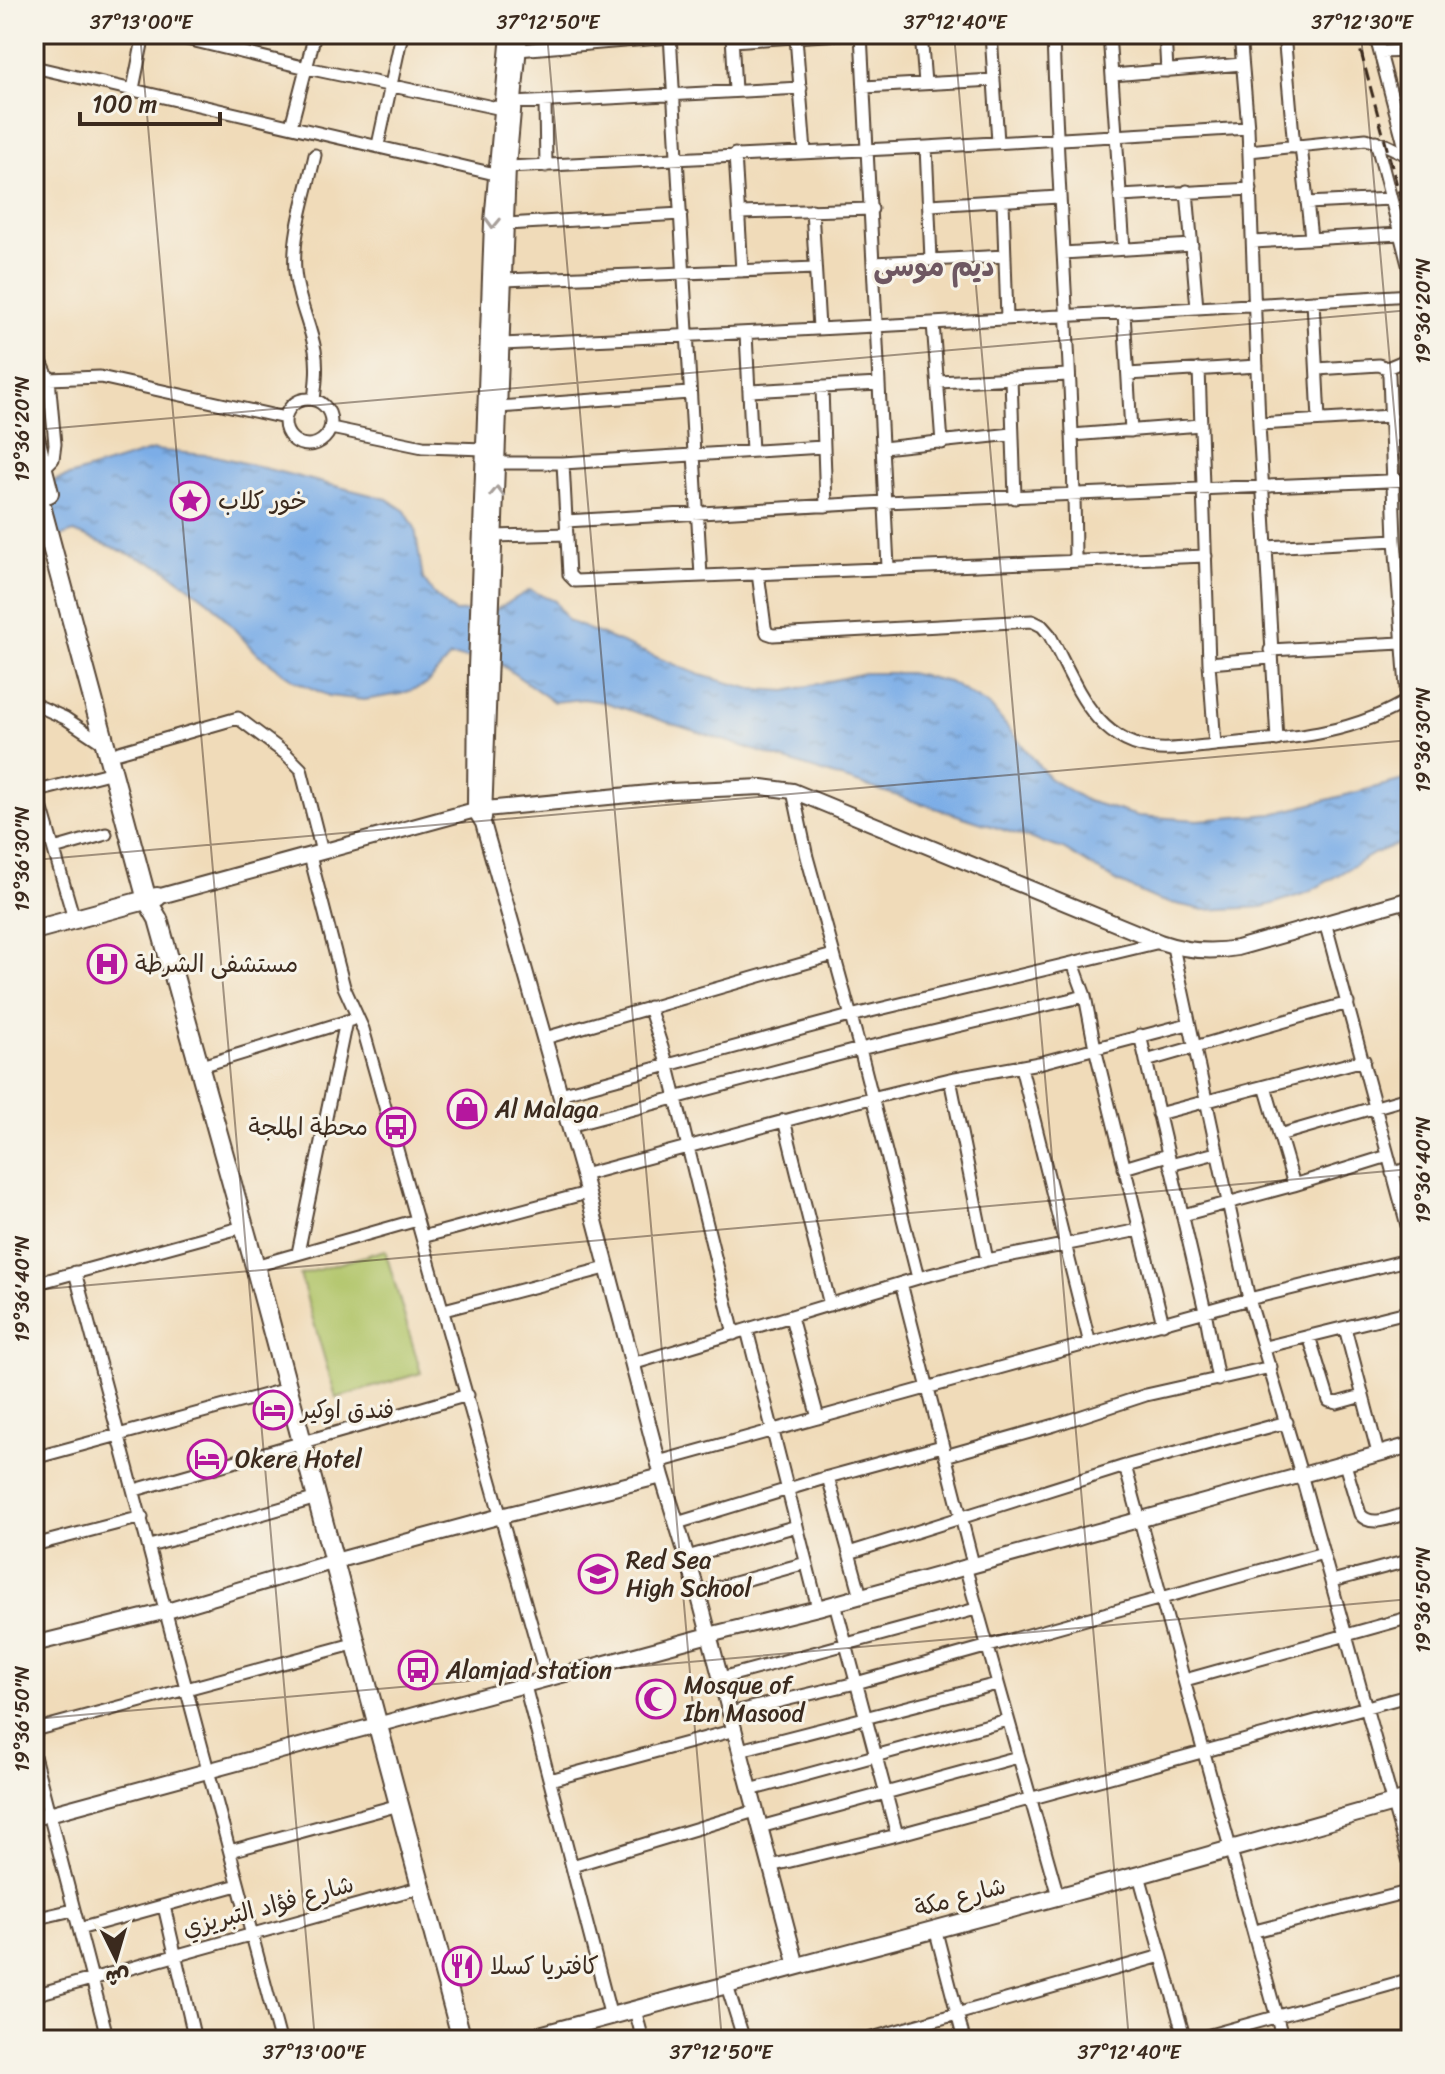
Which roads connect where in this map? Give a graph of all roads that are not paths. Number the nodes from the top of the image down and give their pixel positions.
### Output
1 (144, 34) edge
2 (166, 34) edge
3 (232, 34) edge
4 (315, 34) edge
5 (402, 34) edge
6 (509, 34) edge
7 (520, 34) edge
8 (840, 34) edge
9 (861, 34) edge
10 (921, 34) edge
11 (991, 34) edge
12 (1053, 34) edge
13 (1109, 34) edge
14 (1165, 34) edge
15 (1240, 34) edge
16 (1284, 34) edge
17 (1375, 34) edge
18 (670, 35) edge
19 (796, 37) junction
20 (732, 38) edge
21 (229, 49) junction
22 (518, 50) junction
23 (1411, 51) edge
24 (1380, 52) junction
25 (1242, 64) junction
26 (34, 67) edge
27 (307, 68) junction
28 (1167, 71) junction
29 (1113, 75) junction
30 (994, 80) junction
31 (925, 83) junction
32 (393, 86) junction
33 (864, 87) junction
34 (801, 88) junction
35 (133, 89) junction
36 (735, 91) junction
37 (676, 96) junction
38 (545, 103) junction
39 (508, 108) junction
40 (291, 126) junction
41 (1248, 128) junction
42 (1117, 136) junction
43 (1056, 139) junction
44 (1376, 141) junction
45 (998, 142) junction
46 (378, 145) junction
47 (926, 147) junction
48 (1297, 147) junction
49 (868, 149) junction
50 (1249, 151) junction
51 (805, 152) junction
52 (735, 154) junction
53 (315, 155) dead end
54 (1409, 156) edge
55 (679, 157) junction
56 (546, 166) junction
57 (501, 170) junction
58 (1251, 189) junction
59 (1187, 191) junction
60 (1120, 196) junction
61 (1058, 197) junction
62 (1391, 199) junction
63 (1003, 201) junction
64 (1307, 203) junction
65 (930, 205) junction
66 (872, 209) junction
67 (812, 210) junction
68 (739, 213) junction
69 (681, 214) junction
70 (506, 224) junction
71 (1400, 234) junction
72 (1311, 238) junction
73 (1253, 242) junction
74 (1192, 245) junction
75 (1124, 249) junction
76 (1063, 253) junction
77 (1005, 256) junction
78 (931, 259) junction
79 (874, 263) junction
80 (815, 268) junction
81 (742, 271) junction
82 (682, 273) junction
83 (1411, 276) edge
84 (504, 280) junction
85 (1411, 295) edge
86 (1313, 301) junction
87 (1255, 305) junction
88 (1197, 308) junction
89 (1124, 313) junction
90 (1065, 315) junction
91 (1007, 318) junction
92 (933, 323) junction
93 (875, 324) junction
94 (819, 328) junction
95 (746, 334) junction
96 (686, 336) junction
97 (502, 344) junction
98 (34, 346) edge
99 (1411, 355) edge
100 (1257, 366) junction
101 (1387, 368) junction
102 (1199, 369) junction
103 (1317, 369) junction
104 (1128, 374) junction
105 (1068, 375) junction
106 (1011, 378) junction
107 (49, 379) junction
108 (939, 382) junction
109 (879, 384) junction
110 (822, 388) junction
111 (750, 391) junction
112 (689, 393) junction
113 (314, 400) junction
114 (499, 407) junction
115 (1391, 416) junction
116 (285, 418) junction
117 (1319, 420) junction
118 (1259, 424) junction
119 (1201, 425) junction
120 (331, 428) junction
121 (1131, 431) junction
122 (34, 434) edge
123 (1012, 434) junction
124 (1072, 435) junction
125 (942, 443) junction
126 (823, 447) junction
127 (883, 448) junction
128 (485, 449) junction
129 (752, 451) junction
130 (693, 454) junction
131 (498, 463) junction
132 (563, 463) junction
133 (40, 475) edge
134 (1411, 480) edge
135 (1393, 482) junction
136 (1263, 486) junction
137 (1204, 489) junction
138 (1075, 496) junction
139 (1015, 498) junction
140 (885, 502) junction
141 (826, 506) junction
142 (697, 513) junction
143 (566, 521) junction
144 (567, 534) junction
145 (495, 536) junction
146 (1395, 540) junction
147 (1266, 547) junction
148 (1206, 556) junction
149 (1075, 561) junction
150 (888, 567) junction
151 (758, 573) junction
152 (701, 576) junction
153 (485, 597) junction
154 (1405, 615) edge
155 (1401, 643) junction
156 (1270, 654) junction
157 (1209, 663) junction
158 (1409, 699) edge
159 (34, 704) edge
160 (1277, 740) junction
161 (1215, 745) junction
162 (112, 748) junction
163 (113, 772) junction
164 (793, 791) junction
165 (35, 792) edge
166 (481, 814) junction
167 (106, 834) dead end
168 (54, 849) junction
169 (316, 854) junction
170 (1408, 900) edge
171 (153, 902) junction
172 (74, 919) junction
173 (1411, 921) edge
174 (1325, 922) junction
175 (34, 930) edge
176 (1166, 945) junction
177 (833, 955) junction
178 (1073, 963) junction
179 (1085, 996) junction
180 (1348, 1003) junction
181 (649, 1007) junction
182 (850, 1016) junction
183 (360, 1017) junction
184 (346, 1021) junction
185 (1188, 1024) junction
186 (1140, 1035) junction
187 (545, 1038) junction
188 (1193, 1046) junction
189 (1095, 1048) junction
190 (860, 1049) junction
191 (1364, 1060) junction
192 (1146, 1061) junction
193 (668, 1066) junction
194 (198, 1067) junction
195 (1021, 1067) junction
196 (950, 1079) junction
197 (1265, 1086) junction
198 (560, 1094) junction
199 (676, 1097) junction
200 (1411, 1097) edge
201 (873, 1098) junction
202 (1207, 1102) junction
203 (1377, 1108) junction
204 (1158, 1114) junction
205 (784, 1120) junction
206 (569, 1126) junction
207 (1279, 1135) junction
208 (688, 1146) junction
209 (1216, 1153) junction
210 (1388, 1156) junction
211 (1169, 1160) junction
212 (1124, 1168) junction
213 (1411, 1168) edge
214 (1392, 1173) junction
215 (583, 1175) junction
216 (1294, 1185) junction
217 (587, 1193) junction
218 (1227, 1204) junction
219 (1183, 1215) junction
220 (1408, 1215) edge
221 (417, 1220) junction
222 (243, 1227) junction
223 (1139, 1230) junction
224 (422, 1237) junction
225 (1411, 1240) edge
226 (1064, 1244) junction
227 (298, 1253) junction
228 (1411, 1259) edge
229 (987, 1260) junction
230 (255, 1266) junction
231 (606, 1268) junction
232 (75, 1272) junction
233 (918, 1278) junction
234 (901, 1283) junction
235 (34, 1284) edge
236 (1249, 1299) junction
237 (830, 1305) junction
238 (444, 1310) junction
239 (1205, 1311) junction
240 (1411, 1311) edge
241 (791, 1317) junction
242 (1163, 1324) junction
243 (1345, 1328) junction
244 (747, 1330) junction
245 (734, 1334) junction
246 (1309, 1336) junction
247 (1090, 1344) junction
248 (1265, 1347) junction
249 (632, 1364) junction
250 (1271, 1367) junction
251 (1218, 1380) junction
252 (287, 1389) junction
253 (929, 1389) junction
254 (468, 1395) junction
255 (1362, 1396) junction
256 (818, 1418) junction
257 (1287, 1422) junction
258 (773, 1430) junction
259 (118, 1434) junction
260 (302, 1443) junction
261 (1411, 1445) edge
262 (943, 1451) junction
263 (1378, 1453) junction
264 (34, 1458) edge
265 (1344, 1461) junction
266 (1125, 1466) junction
267 (660, 1469) junction
268 (1301, 1474) junction
269 (828, 1477) junction
270 (788, 1489) junction
271 (135, 1490) junction
272 (317, 1498) junction
273 (1411, 1512) edge
274 (501, 1516) junction
275 (960, 1516) junction
276 (142, 1517) junction
277 (1139, 1519) junction
278 (677, 1523) junction
279 (797, 1526) junction
280 (34, 1545) edge
281 (150, 1546) junction
282 (849, 1553) junction
283 (1323, 1553) junction
284 (687, 1557) junction
285 (1411, 1560) edge
286 (335, 1561) junction
287 (806, 1563) junction
288 (969, 1565) junction
289 (1332, 1581) junction
290 (698, 1593) junction
291 (861, 1596) junction
292 (1161, 1598) junction
293 (835, 1603) junction
294 (818, 1608) junction
295 (976, 1609) junction
296 (167, 1611) junction
297 (1411, 1617) edge
298 (709, 1635) junction
299 (1346, 1635) junction
300 (357, 1643) junction
301 (34, 1644) edge
302 (845, 1646) junction
303 (987, 1647) junction
304 (721, 1678) junction
305 (547, 1680) junction
306 (1185, 1680) junction
307 (856, 1683) junction
308 (997, 1684) junction
309 (525, 1686) junction
310 (187, 1690) junction
311 (1411, 1695) edge
312 (1366, 1708) junction
313 (730, 1713) junction
314 (865, 1719) junction
315 (1007, 1720) junction
316 (379, 1725) junction
317 (34, 1730) edge
318 (735, 1730) junction
319 (740, 1750) junction
320 (1203, 1752) junction
321 (34, 1756) edge
322 (876, 1757) junction
323 (1018, 1757) junction
324 (208, 1771) junction
325 (550, 1780) junction
326 (750, 1790) junction
327 (886, 1795) junction
328 (1029, 1798) junction
329 (1411, 1798) edge
330 (1393, 1803) junction
331 (399, 1805) junction
332 (755, 1811) junction
333 (42, 1816) edge
334 (760, 1827) junction
335 (897, 1835) junction
336 (1231, 1850) junction
337 (230, 1851) junction
338 (572, 1866) junction
339 (770, 1866) junction
340 (1411, 1869) edge
341 (1139, 1875) junction
342 (238, 1885) junction
343 (422, 1887) junction
344 (1411, 1891) edge
345 (1058, 1896) junction
346 (164, 1906) junction
347 (73, 1910) junction
348 (34, 1919) edge
349 (935, 1928) junction
350 (79, 1929) junction
351 (1255, 1931) junction
352 (252, 1934) junction
353 (175, 1954) junction
354 (1161, 1956) junction
355 (797, 1966) junction
356 (92, 1979) junction
357 (1411, 1979) edge
358 (727, 1986) junction
359 (34, 1995) edge
360 (635, 2010) junction
361 (957, 2013) junction
362 (1277, 2016) junction
363 (611, 2017) junction
364 (194, 2037) edge
365 (108, 2040) edge
366 (170, 2040) edge
367 (280, 2040) edge
368 (462, 2040) edge
369 (521, 2040) edge
370 (643, 2040) edge
371 (744, 2040) edge
372 (865, 2040) edge
373 (964, 2040) edge
374 (1185, 2040) edge
375 (1192, 2040) edge
376 (1283, 2040) edge

1 - 35 street
2 - 21 street
3 - 21 street
4 - 27 street
5 - 32 street
6 - 39 street
7 - 22 street
8 - 19 street
9 - 33 street
10 - 31 street
11 - 30 street
12 - 43 street
13 - 29 street
14 - 28 street
15 - 25 street
16 - 48 street
17 - 24 street
18 - 22 street
18 - 37 street
19 - 20 street
19 - 34 street
20 - 36 street
21 - 27 street
22 - 39 street
23 - 24 street
24 - 54 street
25 - 28 street
25 - 41 street
26 - 35 street
27 - 32 street
27 - 40 street
28 - 29 street
29 - 42 street
30 - 31 street
30 - 45 street
31 - 33 street
32 - 39 street
32 - 46 street
33 - 49 street
34 - 36 street
34 - 51 street
35 - 40 street
36 - 37 street
37 - 38 street
37 - 55 street
38 - 39 street
38 - 56 street
39 - 57 street
40 - 46 street
41 - 42 street
41 - 50 street
42 - 43 street
42 - 60 street
43 - 45 street
43 - 61 street
44 - 48 street
44 - 54 street
44 - 62 street
45 - 47 street
46 - 57 street
47 - 49 street
47 - 65 street
48 - 50 street
48 - 64 street
49 - 51 street
49 - 66 street
50 - 58 street
51 - 52 street
52 - 55 street
52 - 68 street
53 - 113 street
55 - 56 street
55 - 69 street
56 - 57 street
57 - 70 street
57 -> 128 street
58 - 59 street
58 - 73 street
59 - 60 street
59 - 74 street
60 - 75 street
61 - 63 street
61 - 76 street
62 - 64 street
62 - 71 street
63 - 65 street
63 - 77 street
64 - 72 street
65 - 78 street
66 - 67 street
66 - 79 street
67 - 68 street
67 - 80 street
68 - 81 street
69 - 70 street
69 - 82 street
70 - 84 street
71 - 72 street
71 - 83 street
72 - 73 street
73 - 87 street
74 - 75 street
74 - 88 street
75 - 76 street
76 - 90 street
77 - 78 street
77 - 91 street
78 - 79 street
79 - 93 street
80 - 81 street
80 - 94 street
81 - 82 street
82 - 84 street
82 - 96 street
84 - 97 street
85 - 86 street
86 - 87 street
86 - 103 street
87 - 88 street
87 - 100 street
88 - 89 street
89 - 90 street
89 - 104 street
90 - 91 street
90 - 105 street
91 - 92 street
92 - 93 street
92 - 108 street
93 - 94 street
93 - 109 street
94 - 95 street
95 - 96 street
95 - 111 street
96 - 97 street
96 - 112 street
97 - 114 street
98 - 107 street
99 - 101 street
100 - 102 street
100 - 118 street
101 - 103 street
101 - 115 street
102 - 104 street
102 - 119 street
103 - 117 street
104 - 121 street
105 - 106 street
105 - 124 street
106 - 108 street
106 - 123 street
107 - 116 street
107 - 133 street
108 - 125 street
109 - 110 street
109 - 127 street
110 - 111 street
110 - 126 street
111 - 129 street
112 - 114 street
112 - 130 street
113 - 116 street
113 - 120 street
114 - 131 street
115 - 117 street
115 - 135 street
116 - 120 street
117 - 118 street
118 - 136 street
119 - 121 street
119 - 137 street
120 - 128 street
121 - 124 street
122 - 133 main road
123 - 125 street
123 - 139 street
124 - 138 street
125 - 127 street
126 - 129 street
126 - 141 street
127 - 140 street
128 - 153 street
129 - 130 street
130 - 132 street
130 - 142 street
131 - 132 street
145 -> 131 street
132 - 143 street
133 - 162 main road
134 - 135 street
135 - 136 street
135 - 146 street
136 - 137 street
136 - 147 street
137 - 138 street
137 - 148 street
138 - 139 street
138 - 149 street
139 - 140 street
140 - 141 street
140 - 150 street
141 - 142 street
142 - 143 street
142 - 152 street
143 - 144 street
144 - 145 street
144 - 152 street
145 - 153 street
146 - 147 street
146 - 154 street
147 - 156 street
148 - 149 street
148 - 157 street
149 - 150 street
150 - 151 street
151 - 152 street
151 - 161 street
153 - 166 street
154 - 155 street
155 - 156 street
155 - 158 street
156 - 157 street
156 - 160 street
157 - 161 street
158 - 160 street
159 - 162 street
160 - 161 street
162 - 163 main road
162 - 169 street
162 - 171 main road
163 - 165 street
163 - 171 main road
164 - 166 street
164 - 176 street
164 - 177 street
165 - 168 street
166 - 169 street
166 - 187 street
167 - 168 street
168 - 172 street
169 - 171 street
169 - 183 street
170 - 173 street
170 - 174 street
171 - 172 main road
171 - 194 main road
172 - 175 main road
174 - 176 street
174 - 180 street
176 - 178 street
176 - 185 street
177 - 181 street
177 - 182 street
178 - 179 street
178 - 182 street
179 - 189 street
179 - 190 street
180 - 188 street
180 - 191 street
181 - 187 street
181 - 193 street
182 - 190 street
182 - 193 street
183 - 184 street
183 - 221 street
184 - 194 street
184 - 227 street
185 - 186 street
185 - 188 street
186 - 189 street
186 - 192 street
187 - 198 street
188 - 192 street
188 - 202 street
189 - 195 street
189 - 212 street
190 - 199 street
190 - 201 street
191 - 197 street
191 - 203 street
192 - 204 street
193 - 198 street
193 - 199 street
194 - 222 main road
195 - 196 street
195 - 226 street
196 - 201 street
196 - 229 street
197 - 202 street
197 - 207 street
198 - 206 street
199 - 206 street
199 - 208 street
200 - 203 street
201 - 205 street
201 - 233 street
202 - 204 street
202 - 209 street
203 - 207 street
203 - 210 street
204 - 211 street
205 - 208 street
205 - 237 street
206 - 215 street
207 - 216 street
208 - 215 street
208 - 245 street
209 - 211 street
209 - 218 street
210 - 214 street
210 - 216 street
211 - 212 street
211 - 219 street
212 - 223 street
213 - 214 street
214 - 220 street
215 - 217 street
216 - 218 street
217 - 224 street
217 - 231 street
218 - 219 street
218 - 236 street
219 - 239 street
220 - 225 street
221 - 224 street
221 - 227 street
222 - 230 main road
222 - 232 street
223 - 226 street
223 - 242 street
224 - 238 street
226 - 229 street
226 - 247 street
227 - 230 street
228 - 236 street
229 - 233 street
230 - 252 main road
231 - 238 street
231 - 249 street
232 - 235 street
232 - 259 street
233 - 234 street
234 - 237 street
234 - 253 street
236 - 239 street
236 - 248 street
237 - 241 street
238 - 254 street
239 - 242 street
239 - 251 street
240 - 243 street
241 - 244 street
241 - 256 street
242 - 247 street
243 - 246 street
243 - 255 street
244 - 245 street
244 - 258 street
245 - 249 street
246 - 248 street
246 - 255 street
247 - 253 street
248 - 250 street
249 - 267 street
250 - 251 street
250 - 257 street
251 - 262 street
252 - 259 street
252 - 260 main road
253 - 256 street
253 - 262 street
254 - 260 street
254 - 274 street
255 - 263 street
256 - 258 street
257 - 266 street
257 - 268 street
258 - 267 street
258 - 270 street
259 - 264 street
259 - 271 street
260 - 271 street
260 - 272 main road
261 - 263 street
262 - 269 street
262 - 275 street
263 - 265 street
265 - 268 street
265 - 273 street
266 - 275 street
266 - 277 street
267 - 274 street
267 - 278 street
268 - 277 street
268 - 283 street
269 - 270 street
269 - 282 street
270 - 278 street
270 - 279 street
271 - 276 street
272 - 281 street
272 - 286 main road
274 - 286 street
274 - 305 street
275 - 282 street
275 - 288 street
276 - 280 street
276 - 281 street
277 - 288 street
277 - 292 street
278 - 284 street
279 - 284 street
279 - 287 street
281 - 296 street
282 - 291 street
283 - 289 street
283 - 292 street
284 - 290 street
285 - 289 street
286 - 296 street
286 - 300 main road
287 - 290 street
287 - 294 street
288 - 291 street
288 - 295 street
289 - 299 street
290 - 298 street
291 - 293 street
292 - 303 street
292 - 306 street
293 - 294 street
293 - 302 street
294 - 298 street
295 - 302 street
295 - 303 street
296 - 301 street
296 - 310 street
297 - 299 street
298 - 304 street
298 - 305 street
299 - 306 street
299 - 312 street
300 - 310 street
300 - 316 main road
302 - 304 street
302 - 307 street
303 - 307 street
303 - 308 street
304 - 313 street
305 - 309 street
306 - 320 street
307 - 313 street
307 - 314 street
308 - 314 street
308 - 315 street
309 - 316 street
309 - 325 street
310 - 317 street
310 - 324 street
311 - 312 street
312 - 320 street
312 - 330 street
313 - 318 street
314 - 319 street
314 - 322 street
315 - 322 street
315 - 323 street
316 - 324 street
316 - 331 main road
318 - 319 street
318 - 325 street
319 - 326 street
320 - 328 street
320 - 336 street
321 - 333 street
322 - 326 street
322 - 327 street
323 - 327 street
323 - 328 street
324 - 333 street
324 - 337 street
325 - 338 street
326 - 332 street
327 - 334 street
327 - 335 street
328 - 335 street
328 - 345 street
329 - 330 main road, شارع مكة
330 - 336 main road, شارع مكة
330 - 340 street
331 - 337 street
331 - 343 main road
332 - 334 street
332 - 338 street
333 - 347 street
334 - 339 street
335 - 339 street
336 - 341 main road, شارع مكة
336 - 351 street
337 - 342 street
338 - 363 street
339 - 355 street
341 - 345 main road, شارع مكة
341 - 354 street
342 - 346 street
342 - 352 street
343 - 352 street, شارع فؤاد التبريزي
343 - 368 main road
344 - 351 street
345 - 349 main road, شارع مكة
346 - 350 street
346 - 353 street
347 - 348 street
347 - 350 street
349 - 355 main road, شارع مكة
349 - 361 street
350 - 356 street
351 - 362 street
352 - 353 street, شارع فؤاد التبريزي
352 - 367 street
353 - 356 street, شارع فؤاد التبريزي
353 - 364 street
354 - 361 street
354 - 374 street
355 - 358 main road, شارع مكة
356 - 359 street, شارع فؤاد التبريزي
356 - 365 street
357 - 362 street
358 - 360 main road, شارع مكة
358 - 371 street
360 - 363 main road, شارع مكة
360 - 370 street
361 - 372 street
361 - 373 street
362 - 375 street
362 - 376 street
363 - 369 main road, شارع مكة
364 - 366 street

